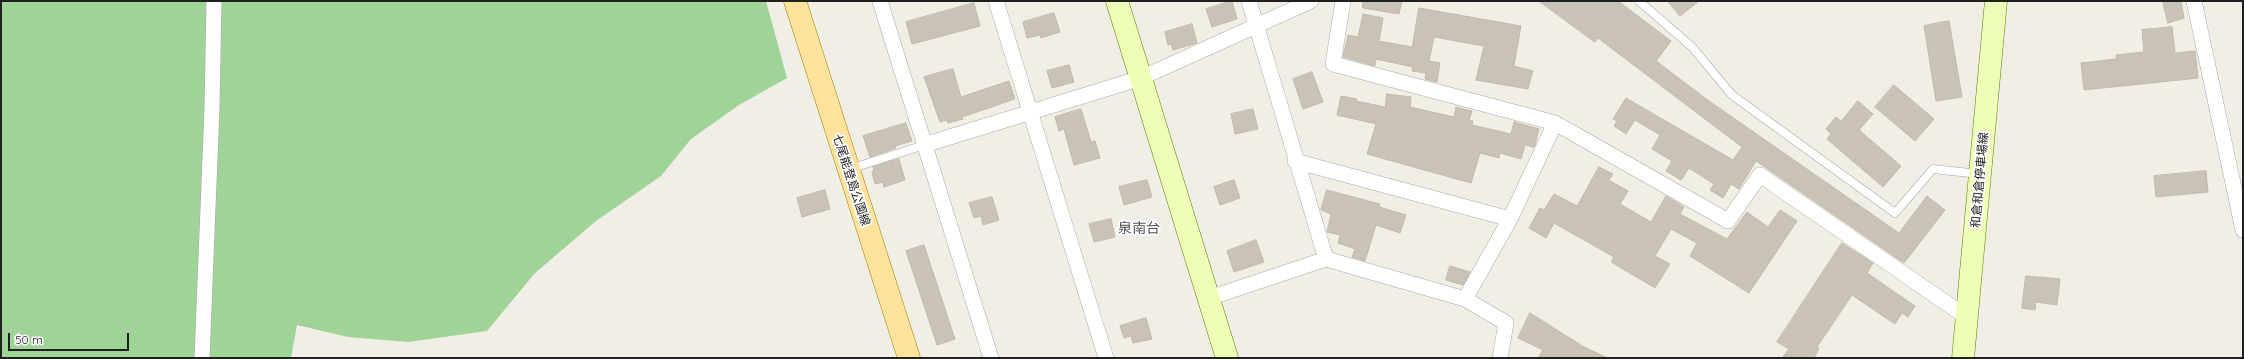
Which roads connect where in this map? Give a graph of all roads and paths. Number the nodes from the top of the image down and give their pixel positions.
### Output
1 (214, 1) edge
2 (795, 1) edge
3 (880, 1) edge
4 (996, 1) edge
5 (1117, 1) edge
6 (1249, 1) edge
7 (1311, 1) edge
8 (1343, 1) edge
9 (1639, 1) edge
10 (1996, 1) edge
11 (2194, 1) edge
12 (1256, 25) junction
13 (1141, 78) junction
14 (1032, 113) junction
15 (1555, 123) junction
16 (924, 145) junction
17 (1295, 161) junction
18 (847, 170) junction
19 (1981, 174) junction
20 (1510, 219) junction
21 (2243, 230) edge
22 (1326, 260) junction
23 (1209, 298) junction
24 (1465, 299) junction
25 (1968, 318) junction
26 (202, 358) edge
27 (909, 358) edge
28 (991, 358) edge
29 (1106, 358) edge
30 (1227, 358) edge
31 (1500, 358) edge
32 (1963, 358) edge

1 - 26 street
2 - 18 main road, 七尾能登島公園線
3 - 16 street
4 - 14 street
5 - 13 street
6 - 12 street
7 - 12 street
8 - 15 street
9 - 19 lane
10 - 19 street, 和倉和倉停車場線
11 - 21 street
12 - 13 street
12 - 17 street
13 - 14 street
13 - 23 street
14 - 16 street
14 - 29 street
15 - 20 street
15 - 25 street
16 - 18 lane
16 - 28 street
17 - 20 street
17 - 22 street
18 - 27 main road, 七尾能登島公園線
19 - 25 street, 和倉和倉停車場線
20 - 24 street
22 - 23 street
22 - 24 street
23 - 30 street
24 - 31 street
25 - 32 street, 和倉和倉停車場線

